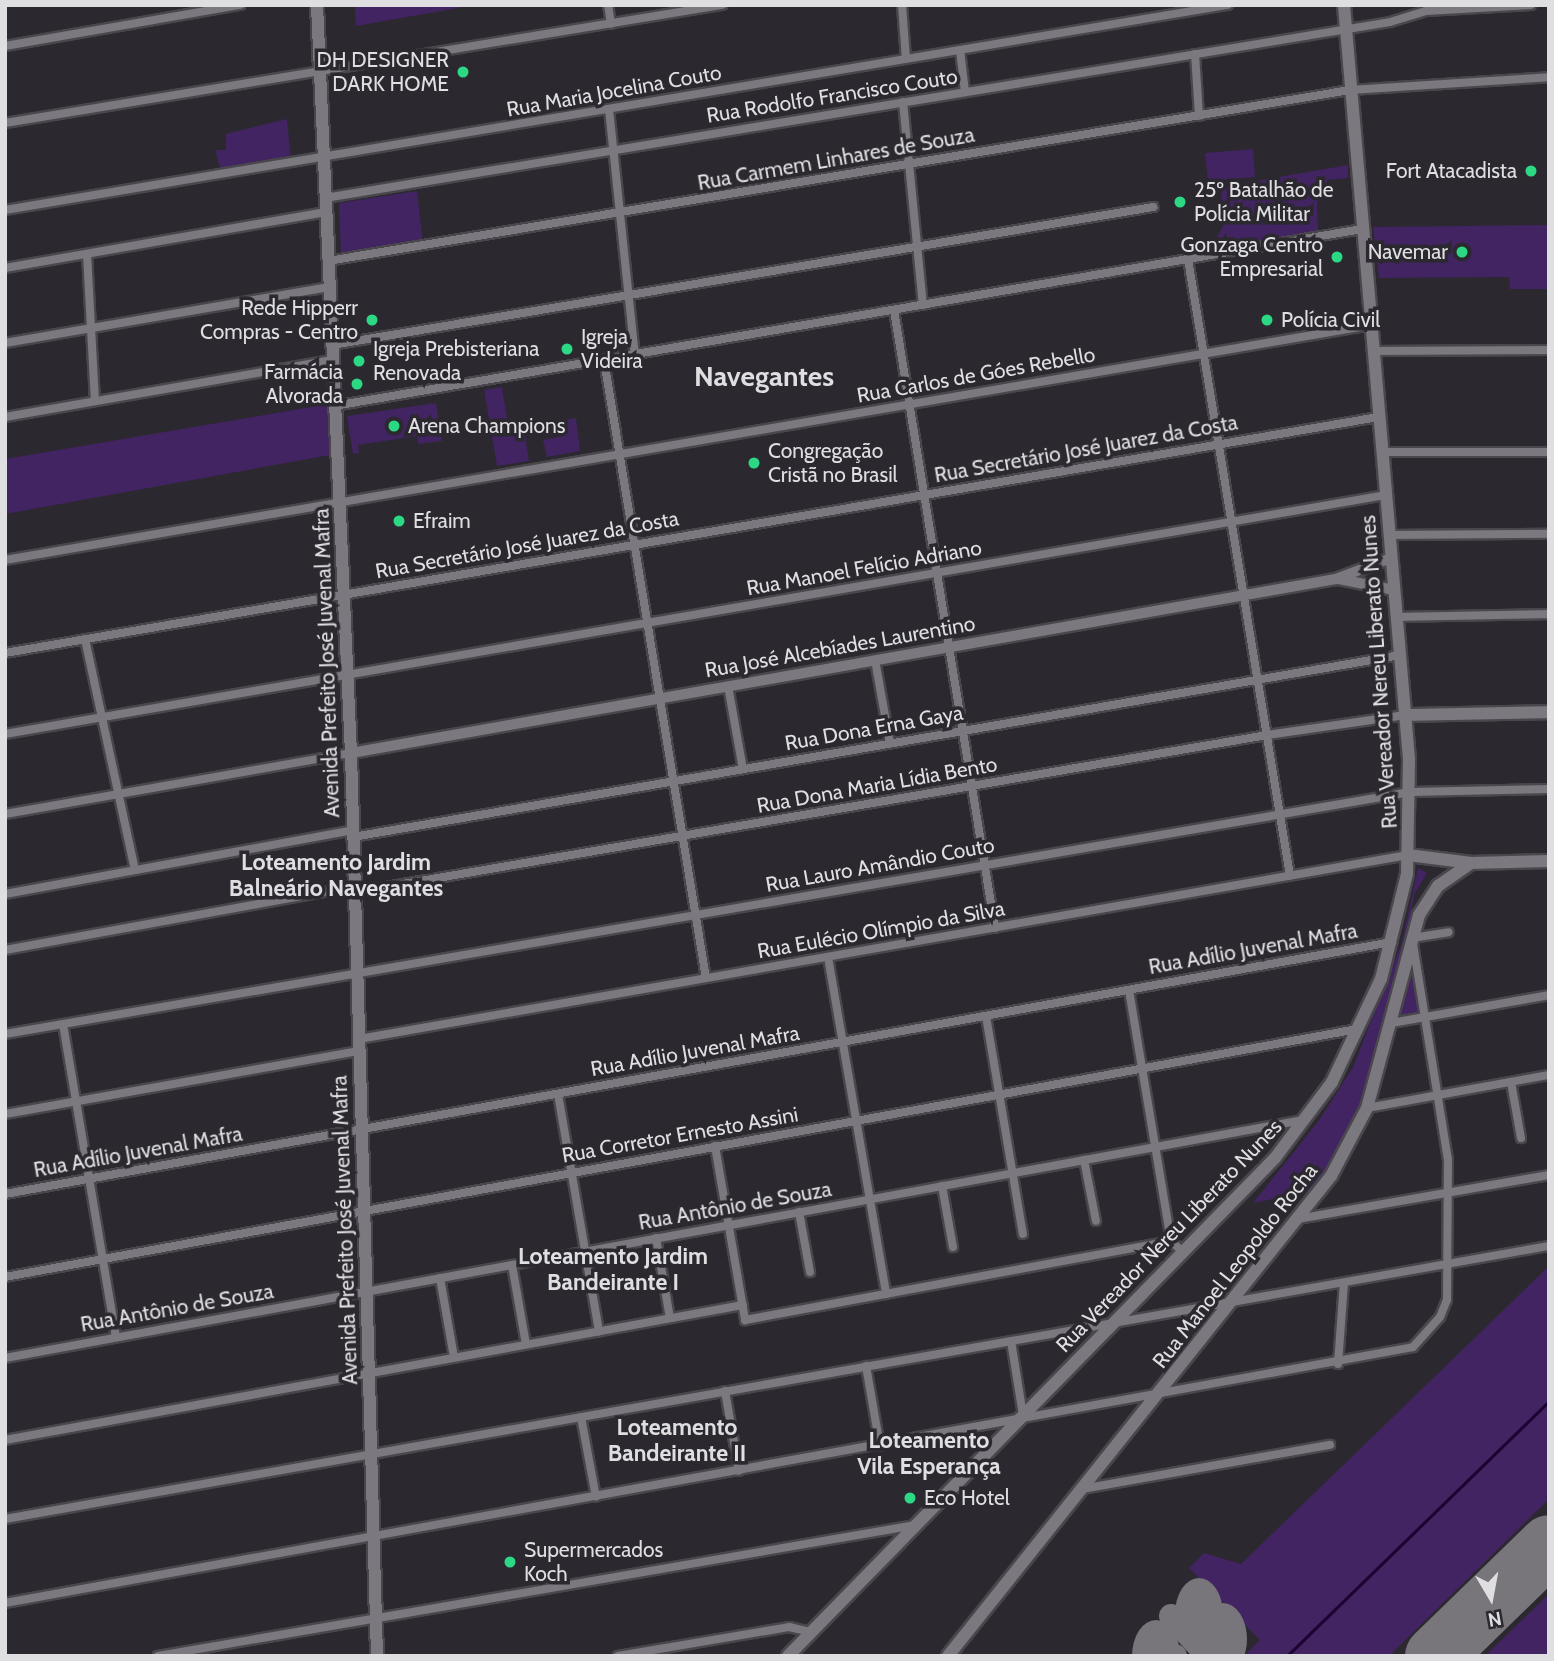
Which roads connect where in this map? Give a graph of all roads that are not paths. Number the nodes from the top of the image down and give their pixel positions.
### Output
1 (240, 5) edge
2 (317, 5) edge
3 (608, 5) edge
4 (722, 5) edge
5 (902, 5) edge
6 (1228, 5) edge
7 (1344, 5) edge
8 (1531, 5) edge
9 (1206, 7) edge
10 (1426, 8) edge
11 (611, 24) junction
12 (1346, 29) junction
13 (5, 46) edge
14 (960, 50) junction
15 (1195, 54) junction
16 (906, 59) junction
17 (320, 72) junction
18 (1549, 77) edge
19 (1350, 90) junction
20 (965, 92) junction
21 (904, 102) junction
22 (609, 109) junction
23 (1199, 116) junction
24 (5, 123) edge
25 (613, 150) junction
26 (323, 157) junction
27 (909, 164) junction
28 (325, 198) junction
29 (1153, 207) dead end
30 (5, 210) edge
31 (326, 212) junction
32 (620, 213) junction
33 (1362, 229) junction
34 (918, 246) junction
35 (87, 254) junction
36 (1188, 259) junction
37 (328, 261) junction
38 (5, 268) edge
39 (329, 287) junction
40 (628, 295) junction
41 (923, 305) junction
42 (894, 310) junction
43 (1371, 325) junction
44 (91, 328) junction
45 (5, 343) edge
46 (332, 345) junction
47 (1549, 350) edge
48 (1373, 351) junction
49 (1203, 354) junction
50 (635, 355) junction
51 (332, 360) junction
52 (604, 360) junction
53 (95, 401) junction
54 (909, 404) junction
55 (334, 407) junction
56 (5, 416) edge
57 (1379, 417) junction
58 (1219, 444) junction
59 (1382, 452) junction
60 (1549, 452) edge
61 (619, 454) junction
62 (924, 495) junction
63 (1386, 495) junction
64 (339, 502) junction
65 (1231, 522) junction
66 (1549, 534) edge
67 (1389, 535) junction
68 (634, 545) junction
69 (1391, 558) junction
70 (5, 560) edge
71 (937, 573) junction
72 (1336, 579) junction
73 (1394, 590) junction
74 (343, 595) junction
75 (1244, 595) junction
76 (1549, 614) edge
77 (1397, 617) junction
78 (647, 623) junction
79 (85, 639) junction
80 (949, 647) junction
81 (5, 653) edge
82 (1401, 654) junction
83 (874, 660) junction
84 (347, 675) junction
85 (1258, 679) junction
86 (728, 686) junction
87 (660, 698) junction
88 (1549, 712) edge
89 (1406, 715) junction
90 (102, 717) junction
91 (962, 731) junction
92 (5, 734) edge
93 (1267, 735) junction
94 (890, 743) junction
95 (351, 753) junction
96 (743, 769) junction
97 (673, 781) junction
98 (971, 786) junction
99 (1549, 789) edge
100 (1410, 792) junction
101 (118, 794) junction
102 (5, 814) edge
103 (1280, 814) junction
104 (353, 833) junction
105 (682, 836) junction
106 (1408, 855) junction
107 (1549, 861) edge
108 (1471, 863) junction
109 (985, 865) junction
110 (135, 870) junction
111 (1290, 876) junction
112 (355, 890) junction
113 (5, 894) edge
114 (695, 915) junction
115 (995, 928) junction
116 (1449, 932) dead end
117 (1412, 938) junction
118 (1392, 942) junction
119 (5, 950) edge
120 (828, 957) junction
121 (357, 973) junction
122 (706, 978) junction
123 (1129, 990) junction
124 (1549, 995) edge
125 (986, 1016) junction
126 (1424, 1017) junction
127 (1391, 1023) junction
128 (63, 1024) junction
129 (1360, 1028) junction
130 (5, 1034) edge
131 (842, 1042) junction
132 (359, 1045) junction
133 (1142, 1068) junction
134 (1549, 1075) edge
135 (1511, 1082) junction
136 (558, 1094) junction
137 (999, 1094) junction
138 (1438, 1095) junction
139 (76, 1101) junction
140 (1367, 1108) junction
141 (5, 1114) edge
142 (1306, 1119) junction
143 (856, 1121) junction
144 (362, 1129) junction
145 (1521, 1138) dead end
146 (715, 1146) junction
147 (1155, 1147) junction
148 (1084, 1160) junction
149 (572, 1173) junction
150 (1013, 1173) junction
151 (1549, 1175) edge
152 (89, 1179) junction
153 (942, 1186) junction
154 (1447, 1193) junction
155 (5, 1194) edge
156 (870, 1199) junction
157 (364, 1211) junction
158 (799, 1212) junction
159 (1297, 1220) junction
160 (1096, 1222) dead end
161 (729, 1225) junction
162 (1023, 1234) dead end
163 (656, 1238) junction
164 (1171, 1241) junction
165 (1549, 1246) edge
166 (953, 1247) dead end
167 (585, 1251) junction
168 (1183, 1252) junction
169 (103, 1259) junction
170 (1447, 1264) junction
171 (512, 1265) junction
172 (810, 1272) dead end
173 (5, 1277) edge
174 (440, 1278) junction
175 (1344, 1283) junction
176 (366, 1292) junction
177 (886, 1294) junction
178 (1233, 1302) junction
179 (743, 1305) junction
180 (670, 1318) junction
181 (1113, 1324) junction
182 (599, 1331) junction
183 (116, 1337) junction
184 (1011, 1341) junction
185 (526, 1344) junction
186 (454, 1357) junction
187 (5, 1358) edge
188 (1338, 1363) junction
189 (866, 1366) junction
190 (369, 1373) junction
191 (725, 1391) junction
192 (1157, 1396) junction
193 (581, 1417) junction
194 (1020, 1418) junction
195 (5, 1440) edge
196 (1330, 1445) dead end
197 (880, 1446) junction
198 (371, 1454) junction
199 (739, 1471) junction
200 (1082, 1489) junction
201 (596, 1497) junction
202 (5, 1519) edge
203 (916, 1525) junction
204 (373, 1536) junction
205 (5, 1603) edge
206 (376, 1619) junction
207 (810, 1632) junction
208 (790, 1655) edge
209 (158, 1656) edge
210 (377, 1656) edge
211 (618, 1656) edge
212 (948, 1656) edge

1 - 13 street
2 - 17 main road, Avenida Prefeito José Juvenal Mafra
3 - 11 street
4 - 11 street
5 - 16 street
6 - 9 street, Rua Maria Jocelina Couto
7 - 12 main road, Rua Vereador Nereu Liberato Nunes
8 - 10 street, Rua Rodolfo Francisco Couto
9 - 14 street, Rua Maria Jocelina Couto
10 - 12 street, Rua Rodolfo Francisco Couto
11 - 17 street
12 - 15 street, Rua Rodolfo Francisco Couto
12 - 19 main road, Rua Vereador Nereu Liberato Nunes
14 - 16 street, Rua Maria Jocelina Couto
14 - 20 street
15 - 20 street, Rua Rodolfo Francisco Couto
15 - 23 street
16 - 22 street, Rua Maria Jocelina Couto
17 - 24 street
17 - 26 main road, Avenida Prefeito José Juvenal Mafra
18 - 19 street, Rua Carmem Linhares de Souza
19 - 23 street, Rua Carmem Linhares de Souza
19 - 33 main road, Rua Vereador Nereu Liberato Nunes
20 - 21 street, Rua Rodolfo Francisco Couto
21 - 25 street, Rua Rodolfo Francisco Couto
21 - 27 street
22 - 25 street
22 - 26 street, Rua Maria Jocelina Couto
23 - 27 street, Rua Carmem Linhares de Souza
25 - 28 street, Rua Rodolfo Francisco Couto
25 - 32 street
26 - 28 main road, Avenida Prefeito José Juvenal Mafra
26 - 30 street, Rua Maria Jocelina Couto
27 - 32 street, Rua Carmem Linhares de Souza
27 - 34 street
28 - 31 main road, Avenida Prefeito José Juvenal Mafra
29 - 34 street
31 - 35 street
31 - 37 main road, Avenida Prefeito José Juvenal Mafra
32 - 37 street, Rua Carmem Linhares de Souza
32 - 40 street
33 - 36 street
33 - 43 main road, Rua Vereador Nereu Liberato Nunes
34 - 40 street
34 - 41 street
35 - 38 street
35 - 44 street
36 - 41 street
36 - 49 street
37 - 39 main road, Avenida Prefeito José Juvenal Mafra
39 - 44 street
39 - 46 main road, Avenida Prefeito José Juvenal Mafra
40 - 46 street
40 - 50 street
41 - 42 street
42 - 50 street
42 - 54 street
43 - 48 main road, Rua Vereador Nereu Liberato Nunes
43 - 49 street, Rua Carlos de Góes Rebello
44 - 45 street
44 - 53 street
46 - 51 main road, Avenida Prefeito José Juvenal Mafra
47 - 48 street
48 - 57 main road, Rua Vereador Nereu Liberato Nunes
49 - 54 street, Rua Carlos de Góes Rebello
49 - 58 street
50 - 52 street
51 - 53 street
51 - 55 main road, Avenida Prefeito José Juvenal Mafra
52 - 55 street
52 - 61 street
53 - 56 street
54 - 61 street, Rua Carlos de Góes Rebello
54 - 62 street
55 - 64 main road, Avenida Prefeito José Juvenal Mafra
57 - 58 street, Rua Secretário José Juarez da Costa
57 - 59 main road, Rua Vereador Nereu Liberato Nunes
58 - 62 street, Rua Secretário José Juarez da Costa
58 - 65 street
59 - 60 street
59 - 63 main road, Rua Vereador Nereu Liberato Nunes
61 - 64 street, Rua Carlos de Góes Rebello
61 - 68 street
62 - 68 street, Rua Secretário José Juarez da Costa
62 - 71 street
63 - 65 street, Rua Manoel Felício Adriano
63 - 67 main road, Rua Vereador Nereu Liberato Nunes
64 - 70 street, Rua Carlos de Góes Rebello
64 - 74 main road, Avenida Prefeito José Juvenal Mafra
65 - 71 street, Rua Manoel Felício Adriano
65 - 75 street
66 - 67 street
67 - 69 main road, Rua Vereador Nereu Liberato Nunes
68 - 74 street, Rua Secretário José Juarez da Costa
68 - 78 street
69 - 72 street, Rua José Alcebíades Laurentino
69 - 73 main road, Rua Vereador Nereu Liberato Nunes
71 - 78 street, Rua Manoel Felício Adriano
71 - 80 street
72 - 73 street, Rua José Alcebíades Laurentino
72 - 75 street, Rua José Alcebíades Laurentino
73 - 77 main road, Rua Vereador Nereu Liberato Nunes
74 - 79 street, Rua Secretário José Juarez da Costa
74 - 84 main road, Avenida Prefeito José Juvenal Mafra
75 - 80 street, Rua José Alcebíades Laurentino
75 - 85 street
76 - 77 street
77 - 82 main road, Rua Vereador Nereu Liberato Nunes
78 - 84 street, Rua Manoel Felício Adriano
78 - 87 street
79 - 81 street, Rua Secretário José Juarez da Costa
79 - 90 street
80 - 83 street, Rua José Alcebíades Laurentino
80 - 91 street
82 - 85 street, Rua Dona Erna Gaya
82 - 89 main road, Rua Vereador Nereu Liberato Nunes
83 - 86 street, Rua José Alcebíades Laurentino
83 - 94 street
84 - 90 street, Rua Manoel Felício Adriano
84 - 95 main road, Avenida Prefeito José Juvenal Mafra
85 - 91 street, Rua Dona Erna Gaya
85 - 93 street
86 - 87 street, Rua José Alcebíades Laurentino
86 - 96 street
87 - 95 street, Rua José Alcebíades Laurentino
87 - 97 street
88 - 89 main road
89 - 93 street, Rua Dona Maria Lídia Bento
89 - 100 main road, Rua Vereador Nereu Liberato Nunes
90 - 92 street, Rua Manoel Felício Adriano
90 - 101 street
91 - 94 street, Rua Dona Erna Gaya
91 - 98 street
93 - 98 street, Rua Dona Maria Lídia Bento
93 - 103 street
94 - 96 street, Rua Dona Erna Gaya
95 - 101 street
95 - 104 main road, Avenida Prefeito José Juvenal Mafra
96 - 97 street, Rua Dona Erna Gaya
97 - 104 street, Rua Dona Erna Gaya
97 - 105 street
98 - 105 street, Rua Dona Maria Lídia Bento
98 - 109 street
99 - 100 street, Rua Lauro Amândio Couto
100 - 103 street, Rua Lauro Amândio Couto
100 - 106 main road, Rua Vereador Nereu Liberato Nunes
101 - 102 street
101 - 110 street
103 - 109 street, Rua Lauro Amândio Couto
103 - 111 street
104 - 110 street, Rua Dona Erna Gaya
104 - 112 main road, Avenida Prefeito José Juvenal Mafra
105 - 112 street, Rua Dona Maria Lídia Bento
105 - 114 street
106 - 108 main road
106 - 111 street, Rua Eulécio Olímpio da Silva
106 - 118 main road, Rua Vereador Nereu Liberato Nunes
107 - 108 main road
108 - 117 main road, Rua Manoel Leopoldo Rocha
109 - 114 street, Rua Lauro Amândio Couto
109 - 115 street
110 - 113 street, Rua Dona Erna Gaya
111 - 115 street, Rua Eulécio Olímpio da Silva
112 - 119 street, Rua Dona Maria Lídia Bento
112 - 121 main road, Avenida Prefeito José Juvenal Mafra
114 - 121 street, Rua Lauro Amândio Couto
114 - 122 street
115 - 120 street, Rua Eulécio Olímpio da Silva
116 - 117 street
117 - 126 street
117 - 127 main road, Rua Manoel Leopoldo Rocha
118 - 123 street, Rua Adílio Juvenal Mafra
118 - 129 main road, Rua Vereador Nereu Liberato Nunes
120 - 122 street, Rua Eulécio Olímpio da Silva
120 - 131 street
121 - 128 street, Rua Lauro Amândio Couto
121 - 132 main road, Avenida Prefeito José Juvenal Mafra
122 - 132 street, Rua Eulécio Olímpio da Silva
123 - 125 street, Rua Adílio Juvenal Mafra
123 - 133 street
124 - 126 street
125 - 131 street, Rua Adílio Juvenal Mafra
125 - 137 street
126 - 127 street
126 - 138 street
127 - 140 main road, Rua Manoel Leopoldo Rocha
128 - 130 street, Rua Lauro Amândio Couto
128 - 139 street
129 - 133 street, Rua Corretor Ernesto Assini
129 - 142 main road, Rua Vereador Nereu Liberato Nunes
131 - 136 street, Rua Adílio Juvenal Mafra
131 - 143 street
132 - 139 street, Rua Eulécio Olímpio da Silva
132 - 144 main road, Avenida Prefeito José Juvenal Mafra
133 - 137 street, Rua Corretor Ernesto Assini
133 - 147 street
134 - 135 street
135 - 138 street
135 - 145 street
136 - 144 street, Rua Adílio Juvenal Mafra
136 - 149 street
137 - 143 street, Rua Corretor Ernesto Assini
137 - 150 street
138 - 140 street
138 - 154 street
139 - 141 street, Rua Eulécio Olímpio da Silva
139 - 152 street
140 - 159 main road, Rua Manoel Leopoldo Rocha
142 - 147 street, Rua Antônio de Souza
142 - 168 main road, Rua Vereador Nereu Liberato Nunes
143 - 146 street, Rua Corretor Ernesto Assini
143 - 156 street
144 - 152 street, Rua Adílio Juvenal Mafra
144 - 157 main road, Avenida Prefeito José Juvenal Mafra
146 - 149 street, Rua Corretor Ernesto Assini
146 - 161 street
147 - 148 street, Rua Antônio de Souza
147 - 164 street
148 - 150 street, Rua Antônio de Souza
148 - 160 street
149 - 157 street, Rua Corretor Ernesto Assini
149 - 167 street
150 - 153 street, Rua Antônio de Souza
150 - 162 street
151 - 154 street
152 - 155 street, Rua Adílio Juvenal Mafra
152 - 169 street
153 - 156 street, Rua Antônio de Souza
153 - 166 street
154 - 159 street
154 - 170 street
156 - 158 street, Rua Antônio de Souza
156 - 177 street
157 - 169 street, Rua Corretor Ernesto Assini
157 - 176 main road, Avenida Prefeito José Juvenal Mafra
158 - 161 street, Rua Antônio de Souza
158 - 172 street
159 - 178 main road, Rua Manoel Leopoldo Rocha
161 - 163 street, Rua Antônio de Souza
161 - 179 street
163 - 167 street, Rua Antônio de Souza
163 - 180 street
164 - 168 street
164 - 177 street
165 - 170 street
167 - 171 street, Rua Antônio de Souza
167 - 182 street
168 - 181 main road, Rua Vereador Nereu Liberato Nunes
169 - 173 street, Rua Corretor Ernesto Assini
169 - 183 street
170 - 175 street
170 - 188 street
171 - 174 street, Rua Antônio de Souza
171 - 185 street
174 - 176 street, Rua Antônio de Souza
174 - 186 street
175 - 178 street
175 - 188 street
176 - 183 street, Rua Antônio de Souza
176 - 190 main road, Avenida Prefeito José Juvenal Mafra
177 - 179 street
178 - 181 street
178 - 192 main road, Rua Manoel Leopoldo Rocha
179 - 180 street
180 - 182 street
181 - 184 street
181 - 194 main road, Rua Vereador Nereu Liberato Nunes
182 - 185 street
183 - 187 street, Rua Antônio de Souza
184 - 189 street
184 - 194 street
185 - 186 street
186 - 190 street
188 - 192 street
189 - 191 street
189 - 197 street
190 - 195 street
190 - 198 main road, Avenida Prefeito José Juvenal Mafra
191 - 193 street
191 - 199 street
192 - 194 street
192 - 200 main road, Rua Manoel Leopoldo Rocha
193 - 198 street
193 - 201 street
194 - 197 street
194 - 203 main road, Rua Vereador Nereu Liberato Nunes
196 - 200 street
197 - 199 street
198 - 202 street
198 - 204 main road, Avenida Prefeito José Juvenal Mafra
199 - 201 street
200 - 212 main road, Rua Manoel Leopoldo Rocha
201 - 204 street
203 - 206 street
203 - 207 main road, Rua Vereador Nereu Liberato Nunes
204 - 205 street
204 - 206 main road, Avenida Prefeito José Juvenal Mafra
206 - 209 street
206 - 210 main road, Avenida Prefeito José Juvenal Mafra
207 - 208 main road, Rua Vereador Nereu Liberato Nunes
207 - 211 street

